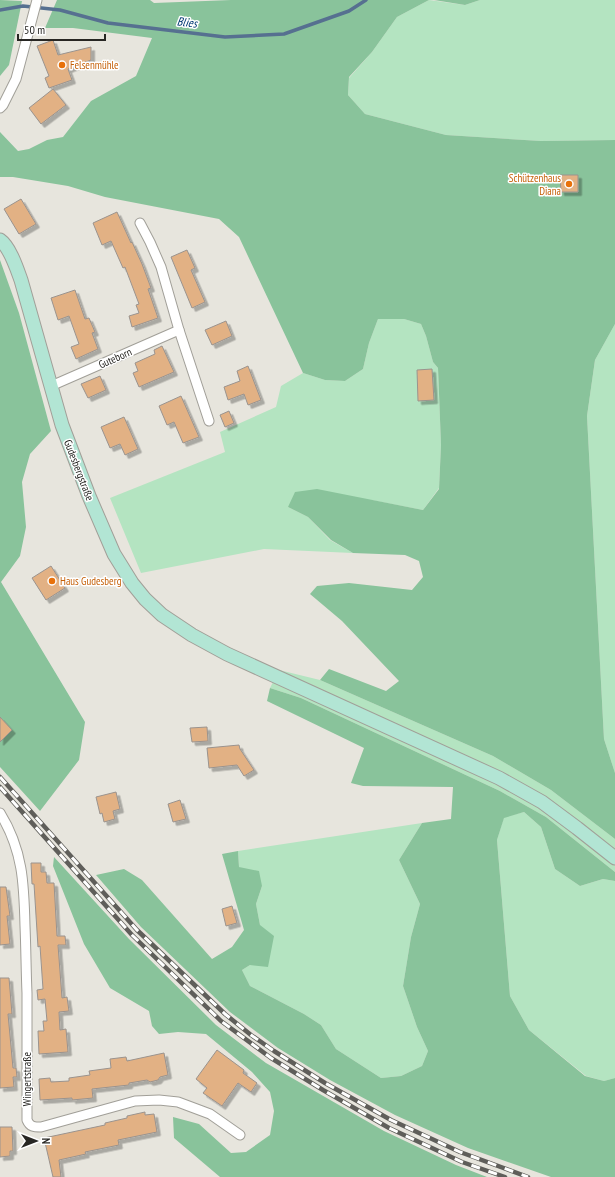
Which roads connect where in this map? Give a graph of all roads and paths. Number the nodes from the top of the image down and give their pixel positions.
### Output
1 (37, 0) edge
2 (0, 108) edge
3 (140, 223) dead end
4 (0, 240) edge
5 (179, 330) junction
6 (51, 386) junction
7 (208, 421) dead end
8 (0, 813) edge
9 (615, 858) edge
10 (240, 1135) dead end

1 - 2 street
3 - 5 street
4 - 6 main road, Gudesbergstraße
5 - 6 street, Guteborn
5 - 7 street
6 - 9 main road, Gudesbergstraße
8 - 10 street, Wingertstraße

